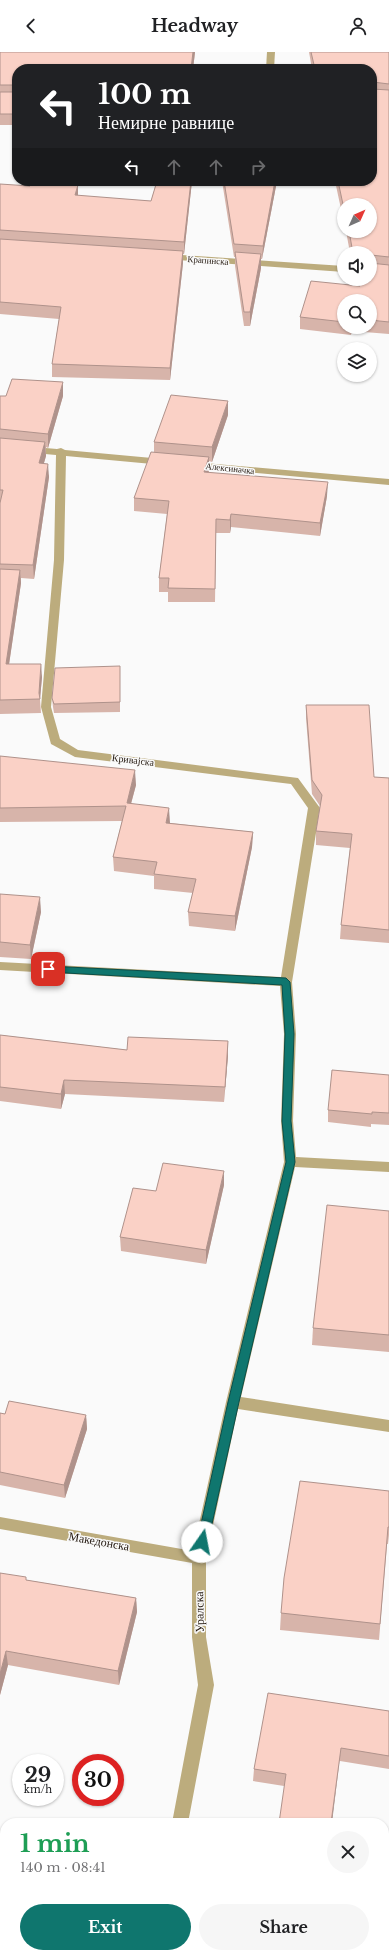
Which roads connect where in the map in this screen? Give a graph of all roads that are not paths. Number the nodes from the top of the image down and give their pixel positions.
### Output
1 (271, 52) edge
2 (270, 64) edge
3 (156, 256) edge
4 (337, 269) edge
5 (0, 447) edge
6 (61, 451) junction
7 (170, 462) edge
8 (186, 464) edge
9 (389, 482) edge
10 (0, 966) edge
11 (286, 982) junction
12 (290, 1162) junction
13 (389, 1167) edge
14 (233, 1402) junction
15 (389, 1426) edge
16 (0, 1523) edge
17 (199, 1558) junction
18 (181, 1818) edge

1 - 2 street
3 - 4 street, Крапинска
5 - 6 street
6 - 7 street
6 - 11 street, Кривајска
8 - 9 street, Алексиначка
10 - 11 street
11 - 12 street, Уралска
12 - 13 street
12 - 14 street, Уралска
14 - 15 street
14 - 17 street, Уралска
16 - 17 street, Македонска
17 - 18 street, Уралска

